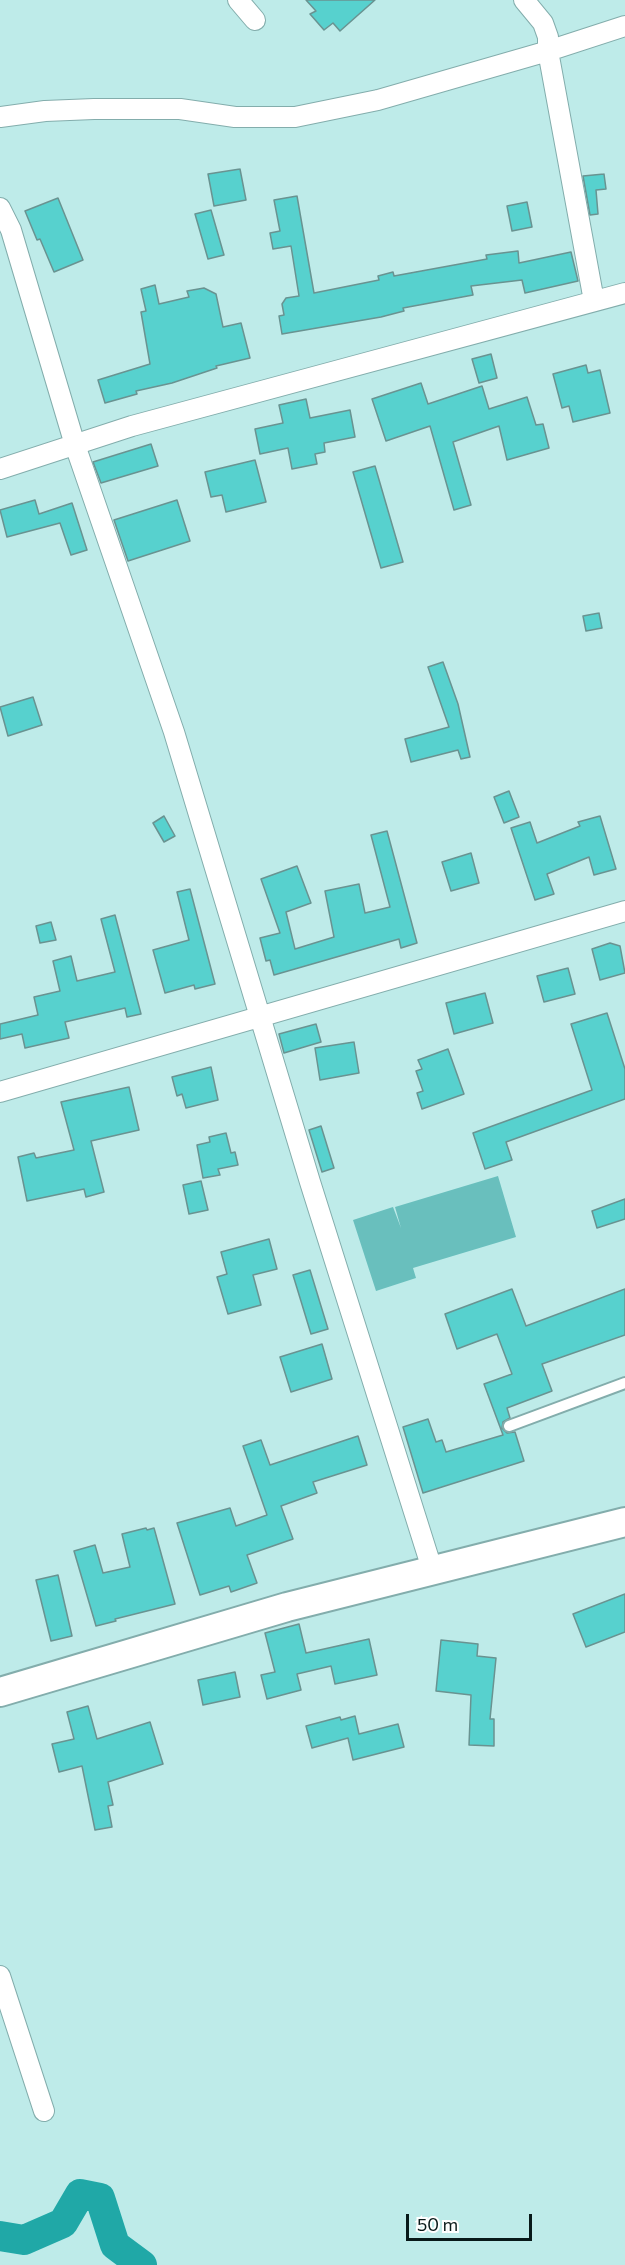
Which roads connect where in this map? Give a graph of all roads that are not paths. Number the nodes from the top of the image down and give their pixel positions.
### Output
1 (238, 0) edge
2 (524, 0) edge
3 (255, 20) dead end
4 (625, 26) edge
5 (548, 51) junction
6 (0, 117) edge
7 (0, 208) edge
8 (625, 293) edge
9 (594, 301) junction
10 (75, 445) junction
11 (0, 469) edge
12 (625, 911) edge
13 (261, 1018) junction
14 (0, 1092) edge
15 (625, 1383) edge
16 (509, 1426) dead end
17 (625, 1522) edge
18 (434, 1572) junction
19 (0, 1692) edge
20 (0, 1976) edge
21 (44, 2111) dead end

1 - 3 street
2 - 5 street
4 - 5 street
5 - 6 street
5 - 9 street
7 - 10 street
8 - 9 street
9 - 10 street
10 - 11 street
10 - 13 street
12 - 13 street
13 - 14 street
13 - 18 street
15 - 16 lane
17 - 18 street
18 - 19 street
20 - 21 street

